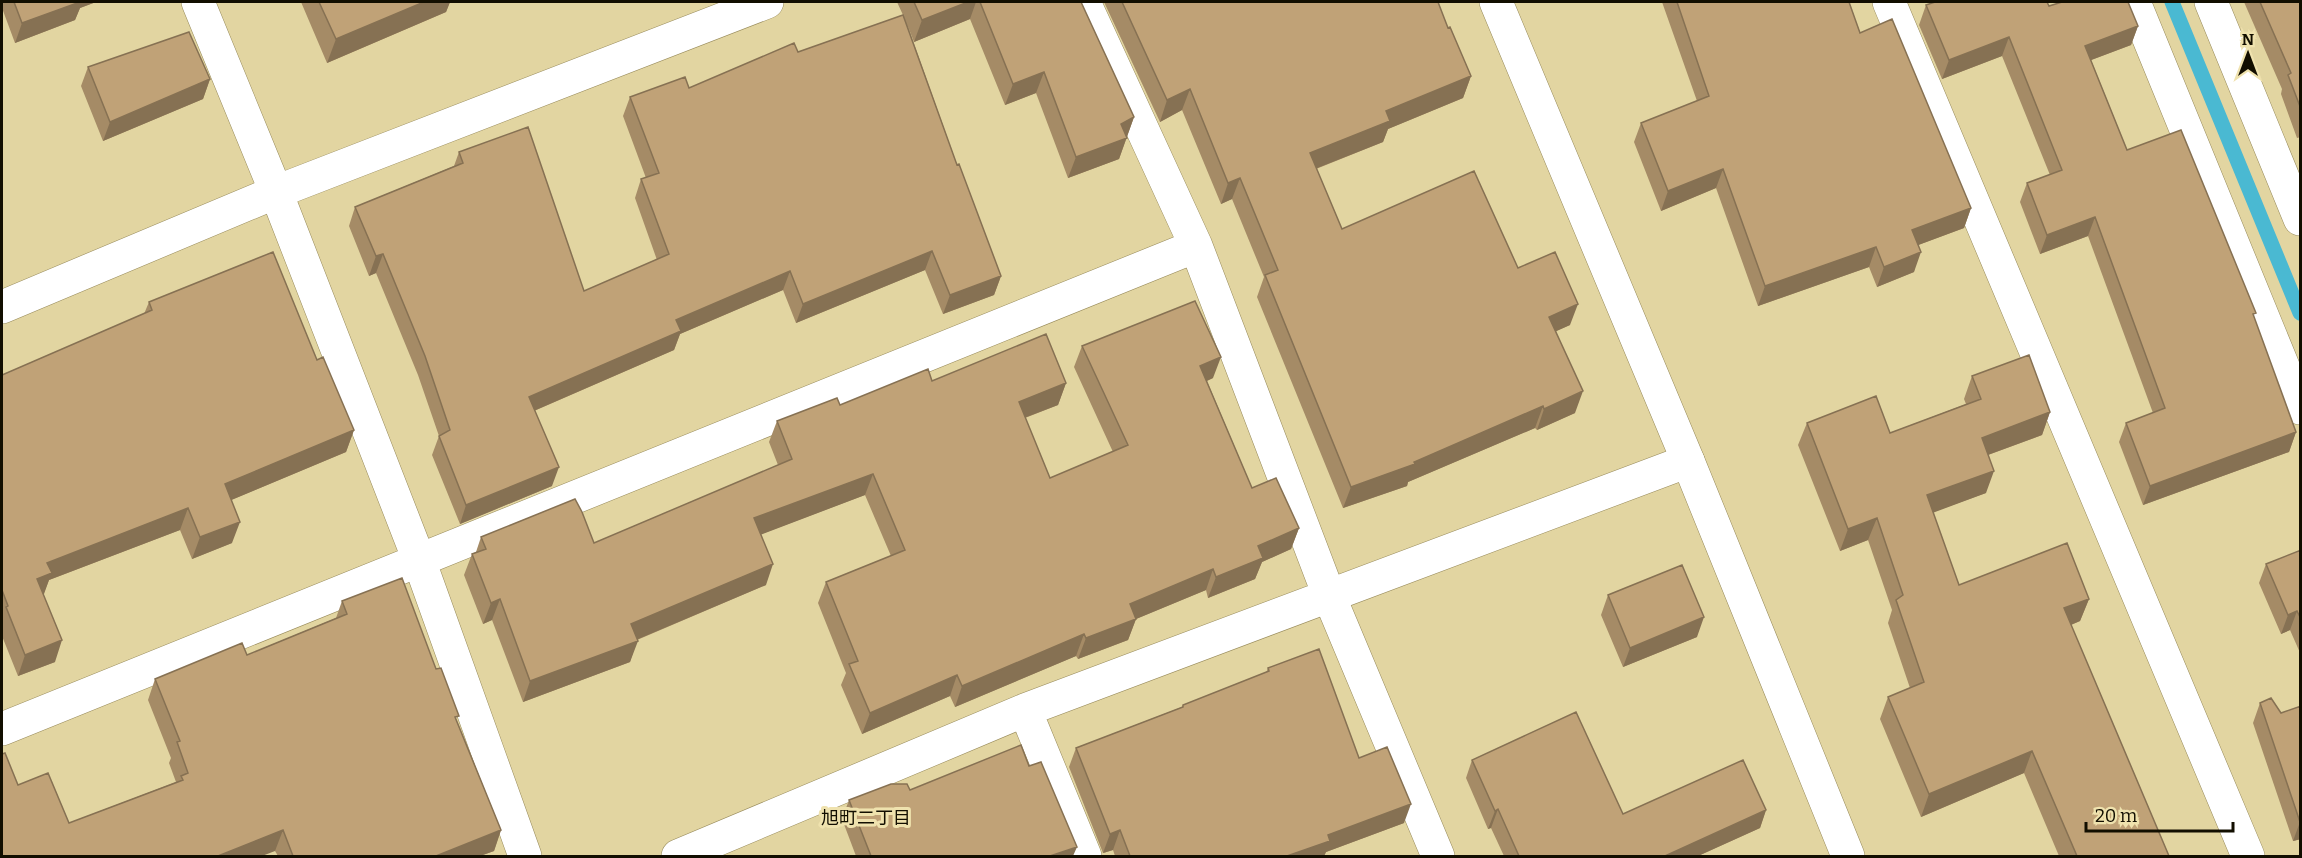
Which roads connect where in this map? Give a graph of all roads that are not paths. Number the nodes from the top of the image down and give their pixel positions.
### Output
1 (198, 2) edge
2 (767, 2) edge
3 (1084, 2) edge
4 (1496, 2) edge
5 (1889, 2) edge
6 (2134, 2) edge
7 (2211, 2) edge
8 (276, 192) junction
9 (2301, 219) edge
10 (1196, 246) junction
11 (2, 307) edge
12 (2301, 408) edge
13 (1688, 461) junction
14 (419, 560) junction
15 (1330, 598) junction
16 (1025, 710) junction
17 (2, 729) edge
18 (525, 856) edge
19 (678, 856) edge
20 (1085, 856) edge
21 (1438, 856) edge
22 (1848, 856) edge
23 (2248, 856) edge

1 - 8 street
2 - 8 street
3 - 10 street
4 - 13 street
5 - 23 street
6 - 12 street
7 - 9 street
8 - 11 street
8 - 14 street
10 - 14 street
10 - 15 street
13 - 15 street
13 - 22 street
14 - 17 street
14 - 18 street
15 - 16 street
15 - 21 street
16 - 19 street
16 - 20 street

